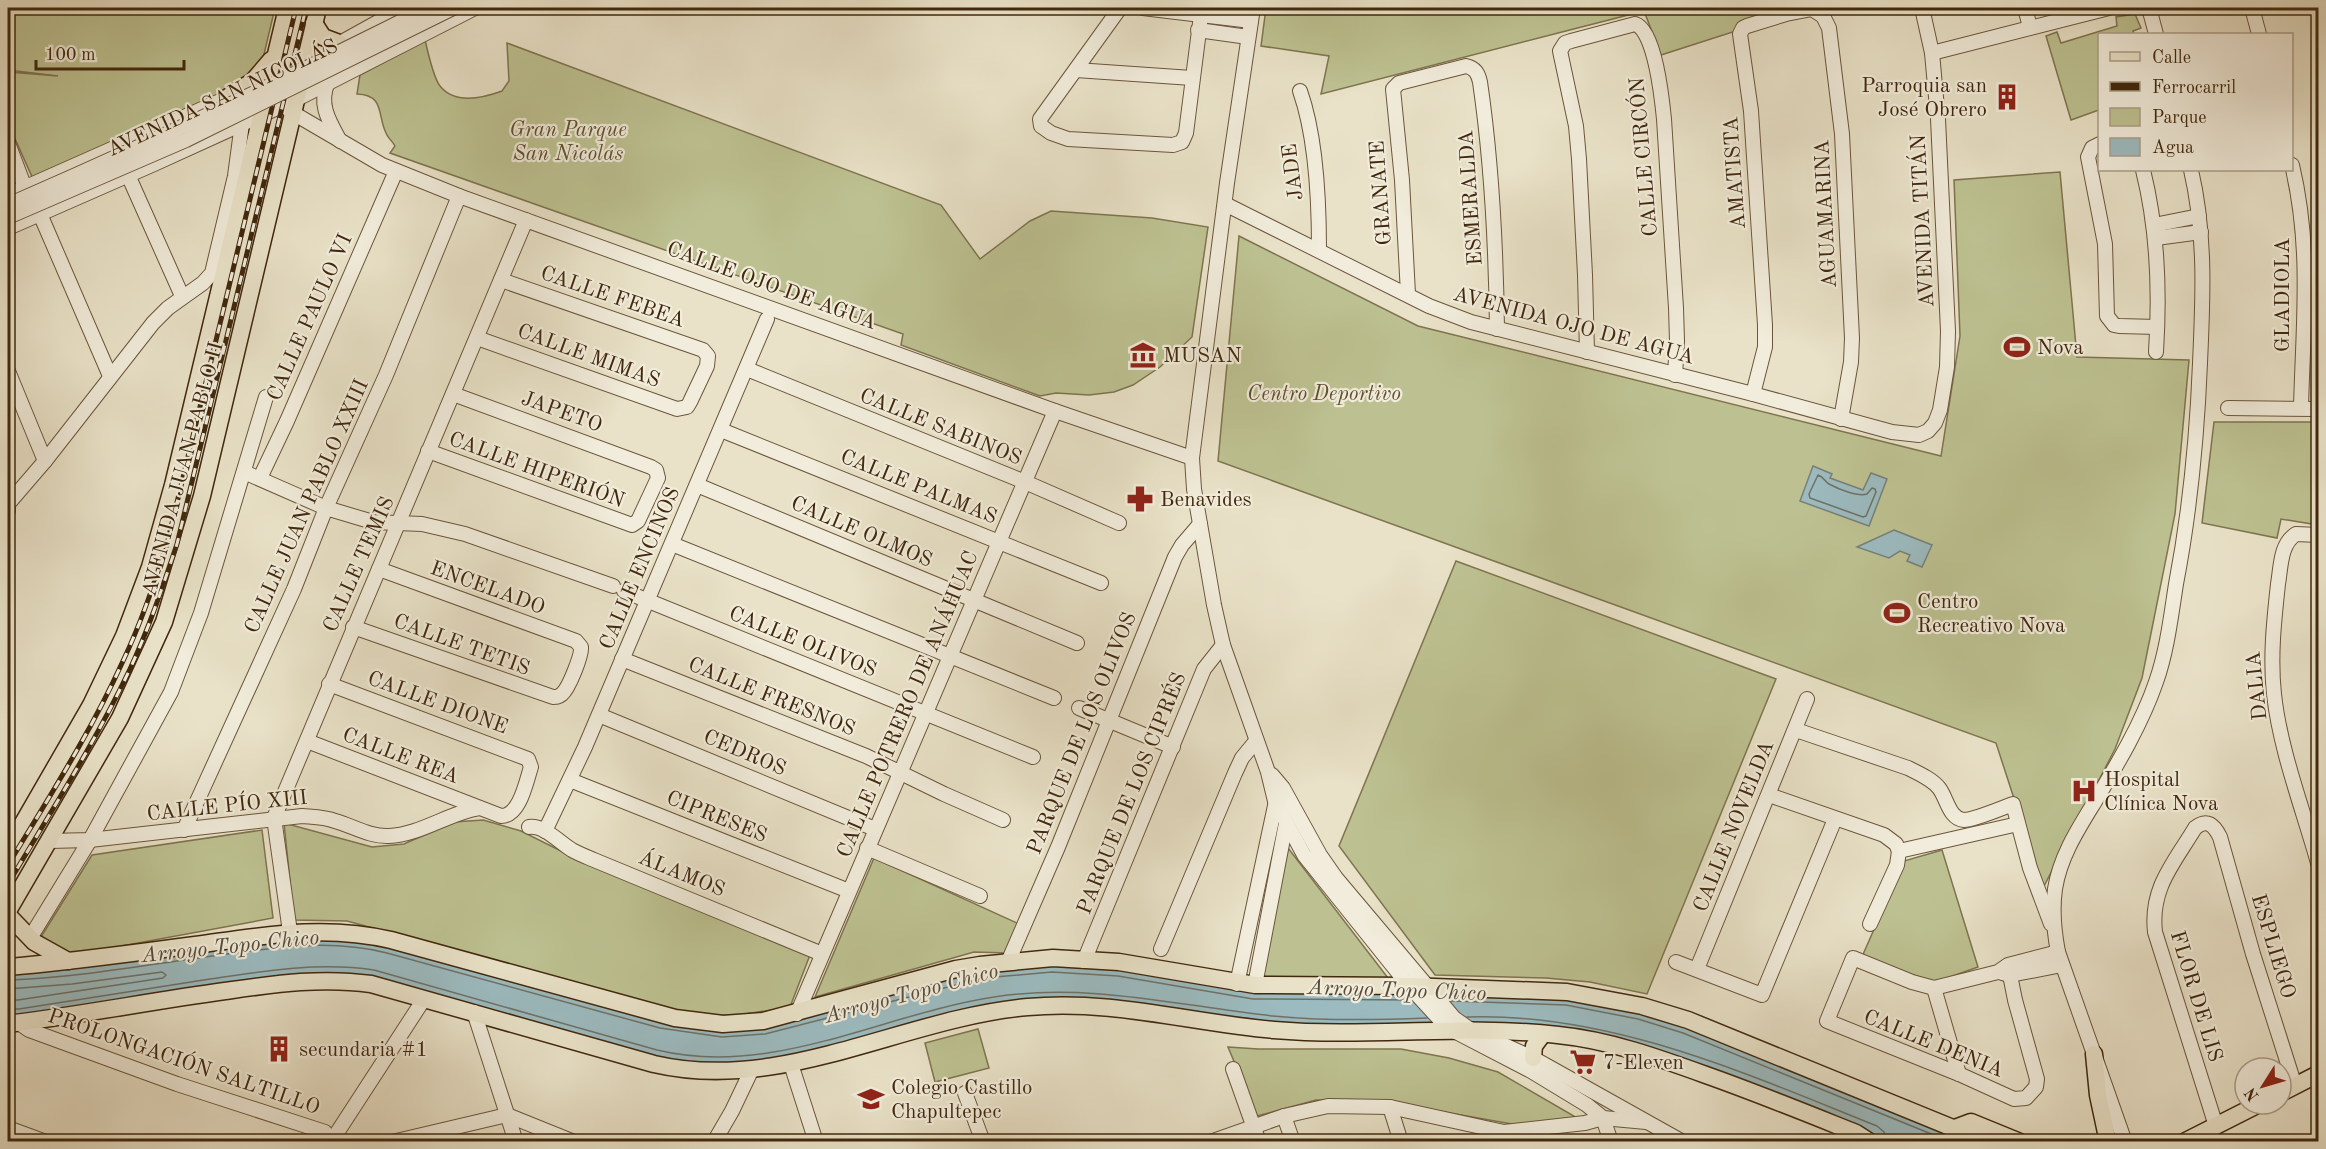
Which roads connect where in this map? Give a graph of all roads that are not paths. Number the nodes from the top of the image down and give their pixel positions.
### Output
1 (287, 8) edge
2 (402, 8) edge
3 (428, 8) edge
4 (453, 8) edge
5 (475, 8) edge
6 (1120, 8) edge
7 (1143, 8) edge
8 (1922, 8) edge
9 (2025, 8) edge
10 (2109, 8) edge
11 (2149, 8) edge
12 (2252, 8) edge
13 (1818, 11) joint
14 (1252, 14) edge
15 (316, 15) edge
16 (1201, 15) junction
17 (2030, 27) junction
18 (1198, 30) junction
19 (2156, 33) edge
20 (2259, 33) edge
21 (1248, 37) junction
22 (333, 47) junction
23 (1932, 53) junction
24 (275, 54) junction
25 (306, 64) junction
26 (1472, 68) joint
27 (1076, 70) junction
28 (1192, 78) junction
29 (332, 80) junction
30 (268, 84) junction
31 (1300, 91) dead end
32 (234, 95) junction
33 (291, 106) junction
34 (262, 114) junction
35 (243, 122) junction
36 (341, 142) junction
37 (8, 143) edge
38 (2098, 145) edge
39 (396, 171) junction
40 (2143, 171) edge
41 (2191, 171) edge
42 (2293, 171) edge
43 (128, 175) junction
44 (25, 188) junction
45 (8, 195) edge
46 (459, 196) junction
47 (1225, 204) junction
48 (8, 205) edge
49 (40, 214) junction
50 (2199, 216) junction
51 (8, 217) edge
52 (526, 220) junction
53 (8, 228) edge
54 (2155, 231) junction
55 (2201, 232) junction
56 (1319, 249) junction
57 (501, 280) junction
58 (1408, 294) junction
59 (182, 296) junction
60 (767, 319) dead end
61 (2157, 327) junction
62 (1497, 329) junction
63 (477, 338) junction
64 (1587, 352) junction
65 (2156, 352) dead end
66 (747, 369) junction
67 (8, 371) edge
68 (1675, 375) junction
69 (110, 376) junction
70 (453, 394) junction
71 (1753, 394) junction
72 (266, 397) dead end
73 (687, 407) joint
74 (2228, 408) dead end
75 (2301, 408) junction
76 (2319, 409) edge
77 (1055, 411) junction
78 (1841, 419) junction
79 (721, 429) junction
80 (1928, 431) joint
81 (428, 451) junction
82 (1192, 458) junction
83 (45, 461) junction
84 (244, 472) junction
85 (260, 478) junction
86 (1026, 482) junction
87 (697, 485) junction
88 (8, 504) edge
89 (326, 508) junction
90 (8, 511) edge
91 (1119, 523) dead end
92 (399, 524) junction
93 (1200, 524) junction
94 (632, 525) joint
95 (2319, 535) edge
96 (1000, 541) junction
97 (672, 544) junction
98 (380, 569) junction
99 (1101, 583) dead end
100 (975, 600) junction
101 (647, 601) junction
102 (353, 627) junction
103 (1077, 643) dead end
104 (1223, 645) junction
105 (951, 655) junction
106 (622, 658) junction
107 (329, 684) junction
108 (557, 697) joint
109 (1054, 698) dead end
110 (1807, 699) dead end
111 (1079, 708) dead end
112 (925, 713) junction
113 (598, 715) junction
114 (1109, 720) junction
115 (1796, 730) junction
116 (307, 741) junction
117 (1256, 741) junction
118 (1173, 747) junction
119 (1034, 757) dead end
120 (900, 772) junction
121 (1269, 772) junction
122 (570, 780) junction
123 (1283, 788) junction
124 (1769, 795) junction
125 (1275, 801) junction
126 (480, 808) junction
127 (508, 815) joint
128 (274, 818) junction
129 (1835, 819) junction
130 (1003, 820) dead end
131 (2206, 822) joint
132 (1286, 823) junction
133 (2018, 824) junction
134 (529, 827) dead end
135 (875, 829) junction
136 (184, 830) junction
137 (545, 831) junction
138 (49, 840) junction
139 (90, 840) junction
140 (8, 849) edge
141 (867, 849) junction
142 (1899, 851) junction
143 (2319, 863) edge
144 (849, 891) junction
145 (980, 896) dead end
146 (8, 913) edge
147 (1870, 924) dead end
148 (290, 932) junction
149 (2054, 933) junction
150 (30, 938) junction
151 (1161, 949) dead end
152 (822, 954) junction
153 (2060, 958) junction
154 (1084, 961) junction
155 (69, 962) junction
156 (1008, 962) junction
157 (1676, 962) dead end
158 (8, 967) edge
159 (1697, 969) junction
160 (2005, 971) junction
161 (1237, 984) junction
162 (1255, 985) junction
163 (1934, 988) junction
164 (1422, 991) junction
165 (424, 999) junction
166 (474, 1012) junction
167 (797, 1014) junction
168 (13, 1024) edge
169 (1456, 1026) junction
170 (1543, 1034) junction
171 (2094, 1054) junction
172 (2279, 1056) edge
173 (1533, 1058) junction
174 (791, 1064) junction
175 (752, 1069) junction
176 (1233, 1069) dead end
177 (1959, 1074) junction
178 (2319, 1074) edge
179 (2293, 1087) edge
180 (965, 1093) dead end
181 (1390, 1107) junction
182 (507, 1115) junction
183 (1284, 1116) junction
184 (2236, 1116) edge
185 (1603, 1118) junction
186 (1652, 1122) junction
187 (1253, 1126) junction
188 (2216, 1126) junction
189 (8, 1128) edge
190 (1955, 1128) junction
191 (1505, 1137) edge
192 (1863, 1137) edge
193 (332, 1141) edge
194 (45, 1142) edge
195 (392, 1142) edge
196 (516, 1142) edge
197 (574, 1142) edge
198 (714, 1142) edge
199 (816, 1142) edge
200 (983, 1142) edge
201 (1210, 1142) edge
202 (1259, 1142) edge
203 (1293, 1142) edge
204 (1401, 1142) edge
205 (1611, 1142) edge
206 (1683, 1142) edge
207 (1880, 1142) edge
208 (1987, 1142) edge
209 (2020, 1142) edge
210 (2108, 1142) edge
211 (2125, 1142) edge
212 (2184, 1142) edge

1 - 24 main road, AVENIDA JUAN PABLO II
2 - 22 street
3 - 48 street, AVENIDA SAN NICOLÁS, bridge
4 - 51 street, AVENIDA SAN NICOLÁS, bridge
5 - 29 street
6 - 27 street
7 - 16 street
8 - 23 street, AVENIDA TITÁN
9 - 17 street
10 - 17 street
11 - 19 street
12 - 20 street
13 - 71 street, AMATISTA
13 - 78 street, AGUAMARINA
14 - 16 street
14 - 21 street
15 - 22 main road
15 - 25 main road, AVENIDA JUAN PABLO II
16 - 18 street
17 - 23 street
18 - 21 street
18 - 28 street
21 - 47 street
22 - 25 street
22 - 29 street
23 - 80 street, AVENIDA TITÁN
24 - 30 main road, AVENIDA JUAN PABLO II
24 - 32 main road
25 - 30 street
25 - 33 main road, AVENIDA JUAN PABLO II
26 - 58 street, GRANATE
26 - 62 street, ESMERALDA
27 - 28 street
27 - 28 street
29 - 33 street
29 - 36 street
30 - 32 street
30 - 33 street, CALLE OJO DE AGUA
30 - 34 main road, AVENIDA JUAN PABLO II
31 - 56 street, JADE
32 - 35 street
32 - 44 street
33 - 34 street
33 - 36 street, CALLE OJO DE AGUA
33 - 138 main road, AVENIDA JUAN PABLO II
34 - 35 street
34 - 140 main road, AVENIDA JUAN PABLO II
35 - 43 street
35 - 59 street
36 - 39 street, CALLE OJO DE AGUA
37 - 44 street
38 - 61 street
39 - 46 street, CALLE OJO DE AGUA
39 - 85 street, CALLE PAULO VI
40 - 54 street
41 - 50 street
42 - 75 street, GLADIOLA
43 - 49 street
43 - 59 street
44 - 45 street
46 - 52 street, CALLE OJO DE AGUA
46 - 89 street, CALLE JUAN PABLO XXIII
47 - 56 street, AVENIDA OJO DE AGUA
47 - 82 street
49 - 53 street
49 - 69 street
50 - 54 street
50 - 55 street
52 - 57 street, CALLE TEMIS
52 - 77 street, CALLE OJO DE AGUA
54 - 55 street
54 - 61 street
55 - 149 street
56 - 58 street, AVENIDA OJO DE AGUA
57 - 63 street, CALLE TEMIS
57 - 73 street, CALLE FEBEA
58 - 62 street, AVENIDA OJO DE AGUA
59 - 69 street
60 - 66 street, CALLE ENCINOS
61 - 65 street
62 - 64 street, AVENIDA OJO DE AGUA
63 - 70 street, CALLE TEMIS
63 - 73 street, CALLE MIMAS
64 - 68 street, AVENIDA OJO DE AGUA
64 - 68 street, CALLE CIRCÓN
66 - 79 street, CALLE ENCINOS
66 - 86 street, CALLE SABINOS
67 - 83 street
68 - 71 street, AVENIDA OJO DE AGUA
69 - 83 street
70 - 81 street, CALLE TEMIS
70 - 94 street, JAPETO
71 - 78 street, AVENIDA OJO DE AGUA
72 - 84 street
74 - 75 street
75 - 76 street
77 - 82 street, CALLE OJO DE AGUA
77 - 86 street, CALLE POTRERO DE ANÁHUAC
78 - 80 street, AVENIDA OJO DE AGUA
79 - 87 street, CALLE ENCINOS
79 - 96 street, CALLE PALMAS
81 - 92 street, CALLE TEMIS
81 - 94 street, CALLE HIPERIÓN
82 - 93 street
83 - 88 street
84 - 85 street, CALLE OLIVOS
84 - 139 street
85 - 89 street, CALLE OLIVOS
86 - 91 street, CALLE SABINOS
86 - 96 street, CALLE POTRERO DE ANÁHUAC
87 - 97 street, CALLE ENCINOS
87 - 100 street, CALLE OLMOS
88 - 90 street
89 - 92 street, CALLE OLIVOS
89 - 136 street, CALLE JUAN PABLO XXIII
92 - 98 street, CALLE TEMIS
92 - 101 street, CALLE OLIVOS
93 - 104 street
93 - 114 street, PARQUE DE LOS OLIVOS
95 - 143 street, DALIA
96 - 99 street, CALLE PALMAS
96 - 100 street, CALLE POTRERO DE ANÁHUAC
97 - 101 street, CALLE ENCINOS
97 - 105 street
98 - 102 street, CALLE TEMIS
98 - 108 street, ENCELADO
100 - 103 street, CALLE OLMOS
100 - 105 street, CALLE POTRERO DE ANÁHUAC
101 - 106 street, CALLE ENCINOS
101 - 112 street, CALLE OLIVOS
102 - 107 street, CALLE TEMIS
102 - 108 street, CALLE TETIS
104 - 117 street
104 - 118 street, PARQUE DE LOS CIPRÉS
105 - 109 street
105 - 112 street, CALLE POTRERO DE ANÁHUAC
106 - 113 street, CALLE ENCINOS
106 - 120 street, CALLE FRESNOS
107 - 116 street, CALLE TEMIS
107 - 127 street, CALLE DIONE
110 - 115 street, CALLE NOVELDA
111 - 114 street
112 - 119 street, CALLE OLIVOS
112 - 120 street, CALLE POTRERO DE ANÁHUAC
113 - 122 street, CALLE ENCINOS
113 - 135 street, CEDROS
114 - 118 street
114 - 156 street, PARQUE DE LOS OLIVOS
115 - 124 street, CALLE NOVELDA
115 - 133 street
116 - 126 street, CALLE REA
116 - 128 street, CALLE TEMIS
117 - 121 street
117 - 151 street
118 - 154 street, PARQUE DE LOS CIPRÉS
120 - 130 street, CALLE FRESNOS
120 - 135 street, CALLE POTRERO DE ANÁHUAC
121 - 123 street
121 - 125 street
122 - 137 street, CALLE ENCINOS
122 - 144 street, CIPRESES
123 - 125 street
123 - 164 street
124 - 129 street
124 - 159 street, CALLE NOVELDA
125 - 132 street
125 - 161 street
126 - 127 street, CALLE PÍO XIII
126 - 128 street, CALLE PÍO XIII
128 - 136 street, CALLE PÍO XIII
128 - 148 street
129 - 142 street
129 - 159 street
131 - 172 street, ESPLIEGO
131 - 188 street, FLOR DE LIS
132 - 162 street
132 - 164 street
133 - 142 street
133 - 149 street
134 - 137 street, ÁLAMOS
135 - 141 street, CALLE POTRERO DE ANÁHUAC
136 - 139 street, CALLE PÍO XIII
137 - 152 street, ÁLAMOS
138 - 139 street, CALLE PÍO XIII
138 - 146 main road, AVENIDA JUAN PABLO II
139 - 150 street
141 - 144 street, CALLE POTRERO DE ANÁHUAC
141 - 145 street
142 - 147 street
144 - 152 street, CALLE POTRERO DE ANÁHUAC
146 - 150 main road
148 - 155 main road
148 - 167 main road
149 - 153 street
150 - 155 main road
152 - 167 street, CALLE POTRERO DE ANÁHUAC
153 - 160 street
153 - 171 street
154 - 156 main road
154 - 161 main road
155 - 158 main road
156 - 167 main road
157 - 159 street
160 - 163 street
160 - 177 street, CALLE DENIA
161 - 162 main road
162 - 164 main road
163 - 177 street
163 - 177 street, CALLE DENIA
164 - 169 street
164 - 190 main road
165 - 166 main road
165 - 168 main road
165 - 193 street
166 - 175 main road
166 - 182 street
168 - 193 street, PROLONGACIÓN SALTILLO
169 - 170 main road
169 - 173 street
169 - 174 main road
169 - 185 street
170 - 173 main road
170 - 192 main road
171 - 210 main road
171 - 211 street
173 - 186 street
174 - 175 main road
174 - 199 street
175 - 198 street
176 - 187 street
178 - 179 main road
180 - 200 street
181 - 183 street
181 - 191 street
181 - 204 street
182 - 195 street
182 - 196 street
182 - 197 street
183 - 187 street
183 - 203 street
184 - 188 main road
185 - 186 street
185 - 191 street
185 - 205 street
186 - 206 street
187 - 201 street
187 - 202 street
188 - 212 main road
189 - 194 street
190 - 208 main road
190 - 209 main road
192 - 207 main road

